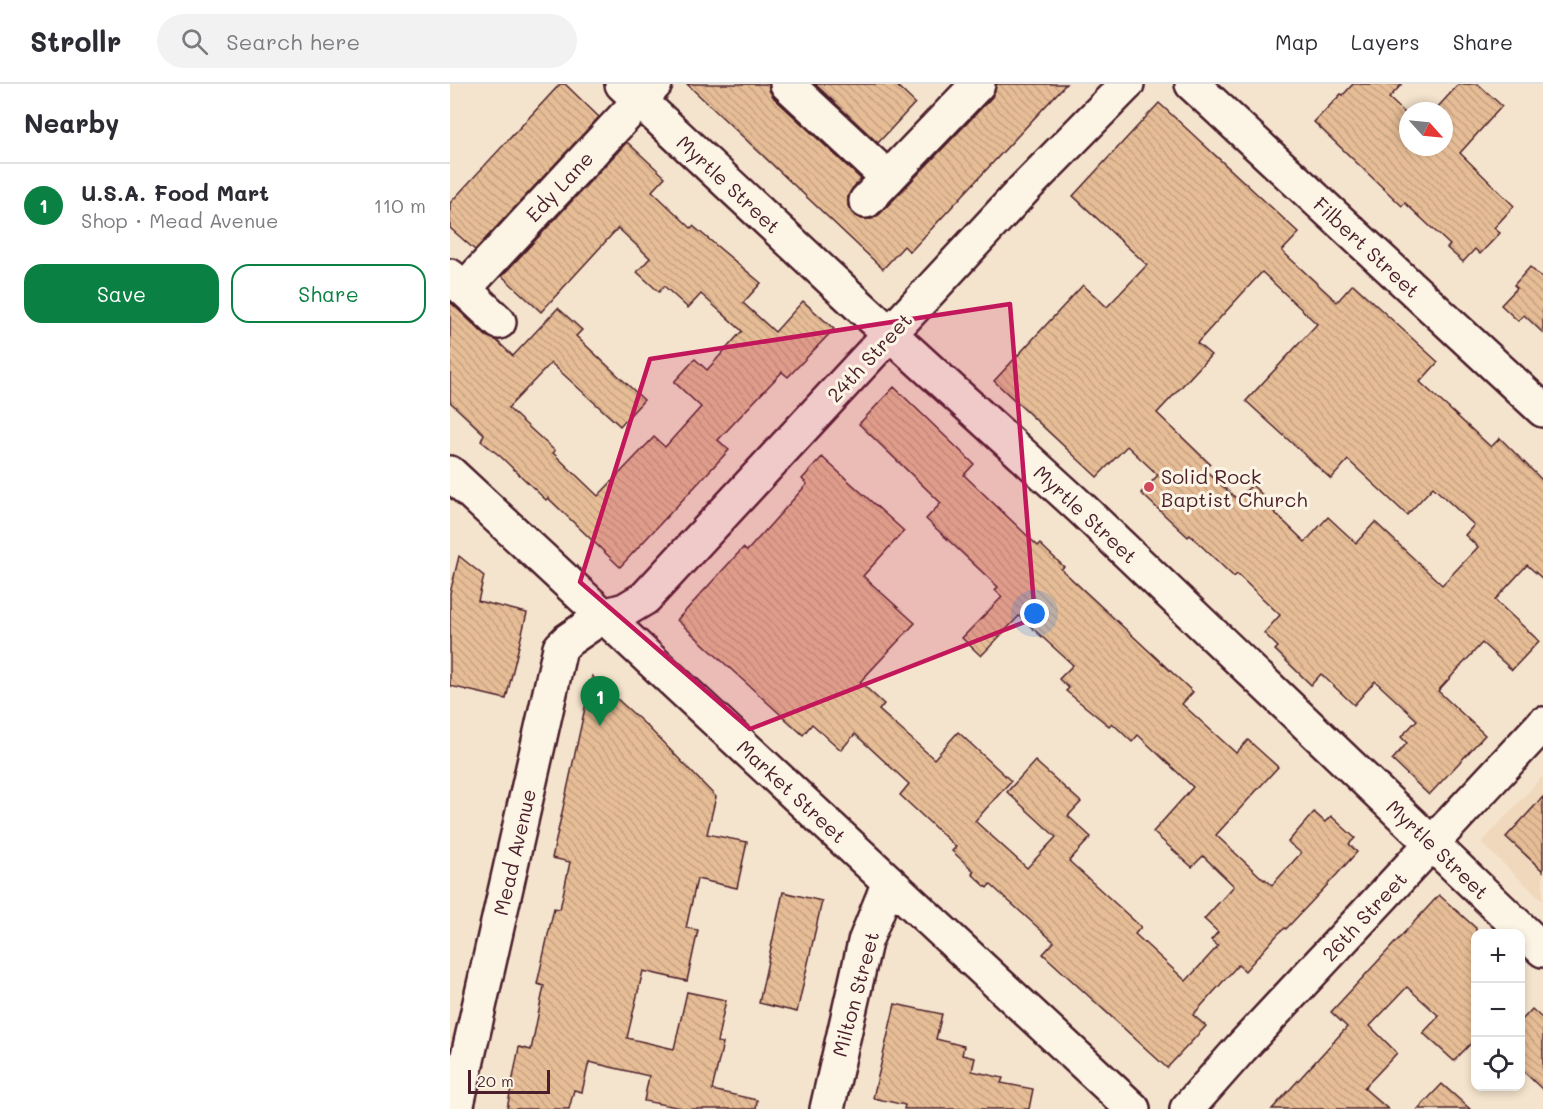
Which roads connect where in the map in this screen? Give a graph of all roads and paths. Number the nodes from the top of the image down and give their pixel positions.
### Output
1 (787, 84) edge
2 (978, 84) edge
3 (1127, 84) edge
4 (1192, 84) edge
5 (639, 89) edge
6 (888, 178) junction
7 (866, 201) dead end
8 (457, 282) edge
9 (499, 322) dead end
10 (890, 334) junction
11 (1543, 410) edge
12 (450, 473) edge
13 (603, 616) junction
14 (1543, 724) edge
15 (1432, 843) junction
16 (889, 882) junction
17 (1543, 950) edge
18 (456, 1109) edge
19 (827, 1109) edge
20 (1133, 1109) edge
21 (1187, 1109) edge

1 - 6 street
2 - 6 street
3 - 10 street, 24th Street
4 - 11 street, Filbert Street
5 - 8 street, Edy Lane
5 - 10 street, Myrtle Street
6 - 7 street
8 - 9 street, Edy Lane
10 - 13 street, 24th Street
10 - 15 street, Myrtle Street
12 - 13 street, Market Street
13 - 16 street, Market Street
13 - 18 street, Mead Avenue
14 - 15 street, 26th Street
15 - 17 street, Myrtle Street
15 - 21 street, 26th Street
16 - 19 street, Milton Street
16 - 20 street, Market Street

